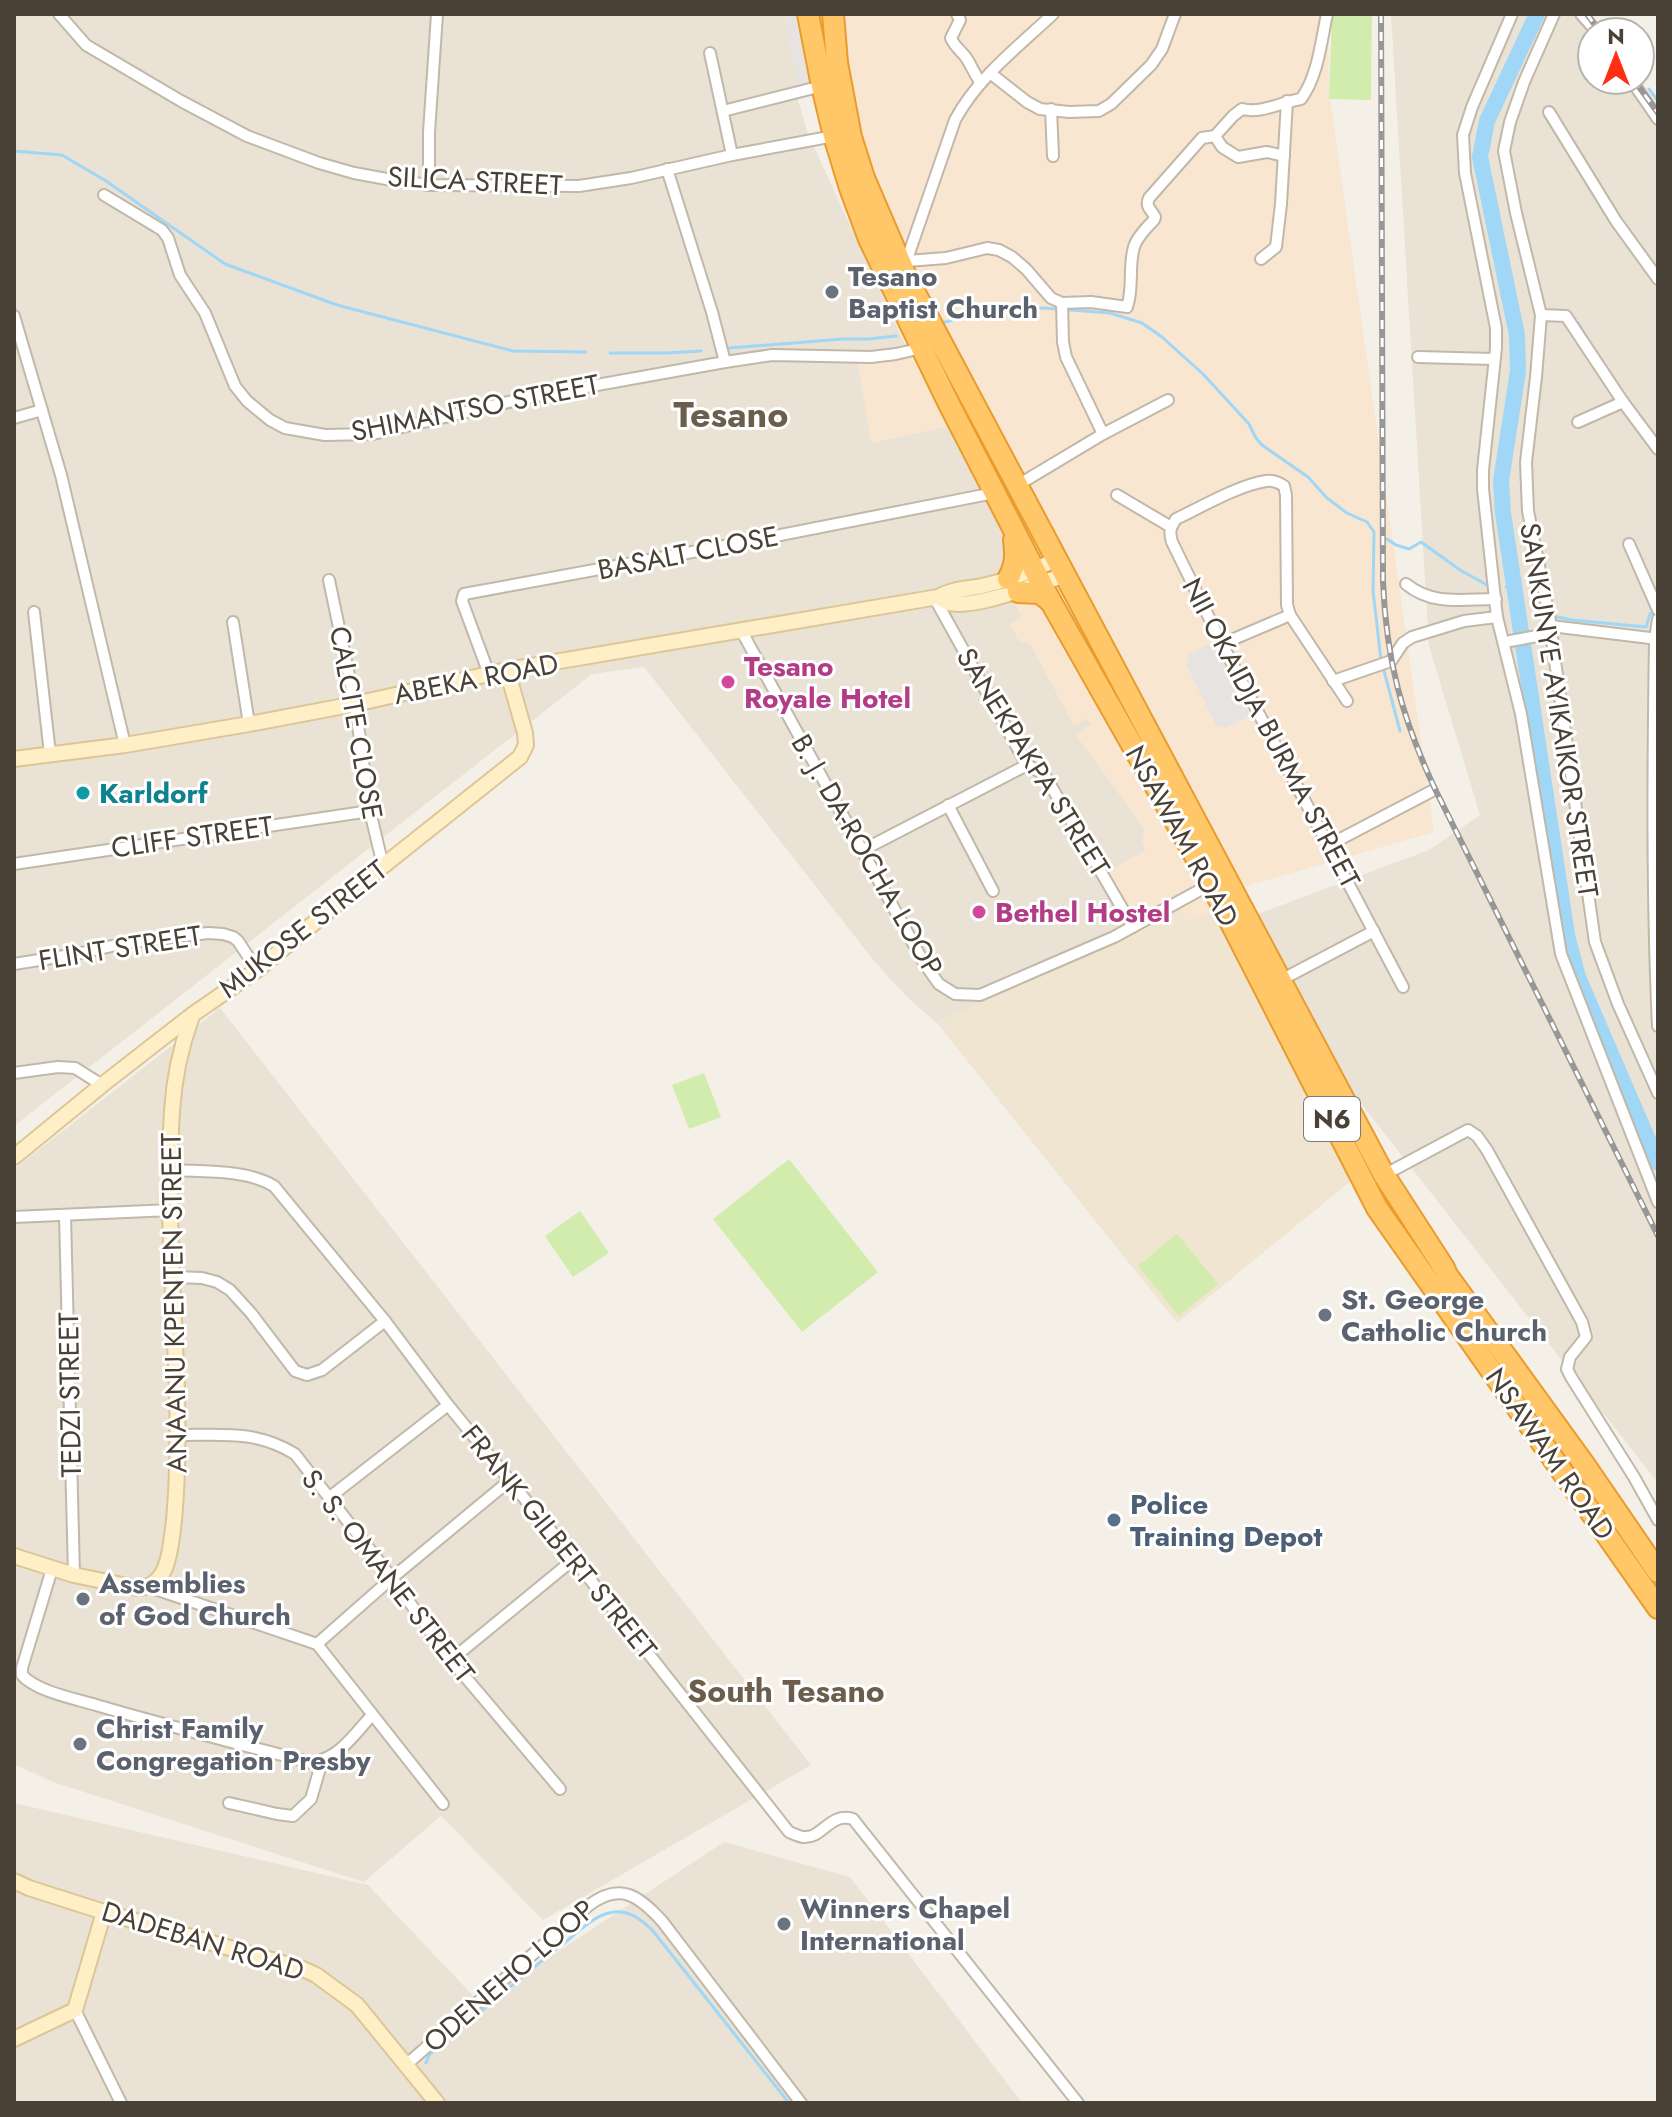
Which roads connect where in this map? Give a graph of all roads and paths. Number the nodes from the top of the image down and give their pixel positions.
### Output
1 (59, 14) edge
2 (437, 14) edge
3 (808, 14) edge
4 (833, 14) edge
5 (957, 14) edge
6 (1053, 14) edge
7 (1175, 14) edge
8 (1327, 14) edge
9 (1512, 14) edge
10 (1554, 14) edge
11 (710, 53) dead end
12 (990, 73) junction
13 (981, 83) junction
14 (822, 86) junction
15 (1642, 96) edge
16 (1287, 101) junction
17 (1051, 109) junction
18 (723, 111) junction
19 (1549, 112) dead end
20 (1658, 119) edge
21 (834, 136) junction
22 (1215, 136) junction
23 (732, 155) junction
24 (1053, 156) dead end
25 (1284, 156) junction
26 (667, 169) junction
27 (429, 185) junction
28 (104, 195) dead end
29 (1261, 259) dead end
30 (905, 266) junction
31 (1658, 279) edge
32 (1062, 303) junction
33 (1541, 315) junction
34 (14, 316) edge
35 (922, 348) junction
36 (723, 352) junction
37 (1418, 357) dead end
38 (1494, 359) junction
39 (1168, 400) dead end
40 (1623, 402) junction
41 (42, 410) junction
42 (14, 418) edge
43 (1578, 422) dead end
44 (1103, 434) junction
45 (1658, 449) edge
46 (1018, 485) junction
47 (994, 493) junction
48 (1117, 495) dead end
49 (1170, 531) junction
50 (1014, 532) junction
51 (1629, 544) dead end
52 (1060, 567) junction
53 (1038, 577) junction
54 (329, 580) dead end
55 (1406, 584) dead end
56 (1013, 586) junction
57 (936, 597) junction
58 (1496, 599) junction
59 (1051, 602) junction
60 (1658, 610) edge
61 (34, 612) dead end
62 (1290, 615) junction
63 (1497, 617) junction
64 (1658, 619) edge
65 (233, 622) dead end
66 (1551, 626) junction
67 (742, 632) junction
68 (1543, 635) dead end
69 (1656, 639) edge
70 (1510, 641) dead end
71 (1222, 644) junction
72 (507, 670) junction
73 (489, 674) junction
74 (1333, 681) junction
75 (1347, 701) dead end
76 (355, 704) junction
77 (249, 724) junction
78 (125, 745) junction
79 (50, 754) junction
80 (14, 759) edge
81 (1027, 765) junction
82 (1432, 791) dead end
83 (948, 805) junction
84 (370, 811) junction
85 (1329, 845) junction
86 (863, 850) junction
87 (14, 864) edge
88 (383, 866) junction
89 (1211, 884) junction
90 (993, 891) dead end
91 (1656, 926) edge
92 (1133, 927) junction
93 (1374, 931) junction
94 (14, 964) edge
95 (257, 970) junction
96 (1281, 980) junction
97 (1403, 987) dead end
98 (192, 1015) junction
99 (1658, 1026) edge
100 (14, 1073) edge
101 (102, 1085) junction
102 (1658, 1093) edge
103 (14, 1157) edge
104 (170, 1170) junction
105 (1384, 1175) junction
106 (1658, 1202) edge
107 (171, 1210) junction
108 (65, 1215) junction
109 (14, 1217) edge
110 (173, 1277) junction
111 (385, 1321) junction
112 (448, 1405) junction
113 (179, 1435) junction
114 (509, 1481) junction
115 (330, 1497) junction
116 (1658, 1520) edge
117 (14, 1556) edge
118 (574, 1559) junction
119 (52, 1569) junction
120 (1658, 1572) edge
121 (74, 1575) junction
122 (392, 1578) junction
123 (149, 1587) junction
124 (1658, 1608) edge
125 (317, 1644) junction
126 (451, 1660) junction
127 (372, 1715) junction
128 (322, 1761) junction
129 (560, 1789) dead end
130 (229, 1803) dead end
131 (443, 1804) dead end
132 (14, 1881) edge
133 (104, 1912) junction
134 (75, 2010) junction
135 (14, 2039) edge
136 (407, 2064) junction
137 (121, 2103) edge
138 (437, 2103) edge
139 (801, 2103) edge
140 (1078, 2103) edge

1 - 27 street, SILICA STREET
2 - 27 street
3 - 14 highway, NSAWAM ROAD / N6
4 - 30 highway, NSAWAM ROAD / N6
5 - 13 street
6 - 12 street
7 - 17 street
8 - 16 street
9 - 38 street
10 - 33 street, SANKUNYE AYIKAIKOR STREET
11 - 18 street
12 - 13 street
12 - 17 street
13 - 30 street
14 - 18 street
14 - 21 highway, NSAWAM ROAD / N6
15 - 20 street
16 - 22 street
16 - 25 street
17 - 24 street
18 - 23 street
19 - 31 street
21 - 23 street, SILICA STREET
21 - 35 highway, NSAWAM ROAD / N6
22 - 25 street
22 - 32 street
23 - 26 street, SILICA STREET
25 - 29 street
26 - 27 street, SILICA STREET
26 - 36 street
28 - 36 street, SHIMANTSO STREET
30 - 32 street
30 - 46 highway, NSAWAM ROAD / N6
32 - 44 street
33 - 40 street
33 - 66 street, SANKUNYE AYIKAIKOR STREET
34 - 41 street
35 - 36 street, SHIMANTSO STREET
35 - 47 highway, NSAWAM ROAD / N6
37 - 38 street
38 - 58 street
39 - 44 street
40 - 43 street
40 - 45 street
41 - 42 street
41 - 78 street
44 - 46 street
46 - 52 highway, NSAWAM ROAD / N6
47 - 50 highway, NSAWAM ROAD / N6
47 - 73 street, BASALT CLOSE
48 - 49 street
49 - 62 street
49 - 71 street, NII OKAIDJA BURMA STREET
50 - 53 highway, NSAWAM ROAD / N6
50 - 56 highway
51 - 60 street
52 - 53 street, ABEKA ROAD
52 - 96 highway, NSAWAM ROAD / N6
53 - 56 street, ABEKA ROAD
53 - 59 highway, NSAWAM ROAD / N6
54 - 76 street, CALCITE CLOSE
55 - 58 street
56 - 57 street, ABEKA ROAD
56 - 59 highway
57 - 67 street, ABEKA ROAD
57 - 81 street, SANEKPAKPA STREET
58 - 63 street
59 - 89 highway, NSAWAM ROAD / N6
61 - 79 street
62 - 71 street
62 - 74 street
63 - 74 street
63 - 106 street
64 - 69 street
65 - 77 street
66 - 69 street
66 - 102 street, SANKUNYE AYIKAIKOR STREET
67 - 72 street, ABEKA ROAD
67 - 86 street, B. J. DA-ROCHA LOOP
68 - 70 street
69 - 91 street
71 - 85 street, NII OKAIDJA BURMA STREET
72 - 73 street, ABEKA ROAD
72 - 88 street, MUKOSE STREET
73 - 76 street, ABEKA ROAD
74 - 75 street
76 - 77 street, ABEKA ROAD
76 - 84 street, CALCITE CLOSE
77 - 78 street, ABEKA ROAD
78 - 79 street, ABEKA ROAD
79 - 80 street, ABEKA ROAD
81 - 83 street
81 - 92 street, SANEKPAKPA STREET
82 - 85 street
83 - 86 street
83 - 90 street
84 - 87 street, CLIFF STREET
84 - 88 street, CALCITE CLOSE
85 - 93 street, NII OKAIDJA BURMA STREET
86 - 92 street, B. J. DA-ROCHA LOOP
88 - 95 street, MUKOSE STREET
89 - 92 street, B. J. DA-ROCHA LOOP
89 - 124 highway, NSAWAM ROAD / N6
91 - 99 street
93 - 96 street
93 - 97 street, NII OKAIDJA BURMA STREET
94 - 95 street, FLINT STREET
95 - 98 street, MUKOSE STREET
96 - 105 highway, NSAWAM ROAD / N6
98 - 101 street, MUKOSE STREET
98 - 104 street, ANAANU KPENTEN STREET
100 - 101 street
101 - 103 street, MUKOSE STREET
104 - 107 street, ANAANU KPENTEN STREET
104 - 111 street, FRANK GILBERT STREET
105 - 116 street
105 - 120 highway, NSAWAM ROAD / N6
107 - 108 street
107 - 110 street, ANAANU KPENTEN STREET
108 - 109 street
108 - 121 street, TEDZI STREET
110 - 111 street
110 - 113 street, ANAANU KPENTEN STREET
111 - 112 street, FRANK GILBERT STREET
112 - 114 street, FRANK GILBERT STREET
112 - 115 street
113 - 115 street, S. S. OMANE STREET
113 - 123 street, ANAANU KPENTEN STREET
114 - 118 street, FRANK GILBERT STREET
114 - 122 street
115 - 122 street, S. S. OMANE STREET
117 - 119 street
118 - 126 street
118 - 140 street, FRANK GILBERT STREET
119 - 121 street
119 - 128 street
121 - 123 street
122 - 125 street
122 - 126 street, S. S. OMANE STREET
123 - 125 street
125 - 127 street
126 - 129 street, S. S. OMANE STREET
127 - 128 street
127 - 131 street
128 - 130 street
132 - 133 street, DADEBAN ROAD
133 - 134 street
133 - 136 street, DADEBAN ROAD
134 - 135 street
134 - 137 street
136 - 138 street, DADEBAN ROAD
136 - 139 street, ODENEHO LOOP

